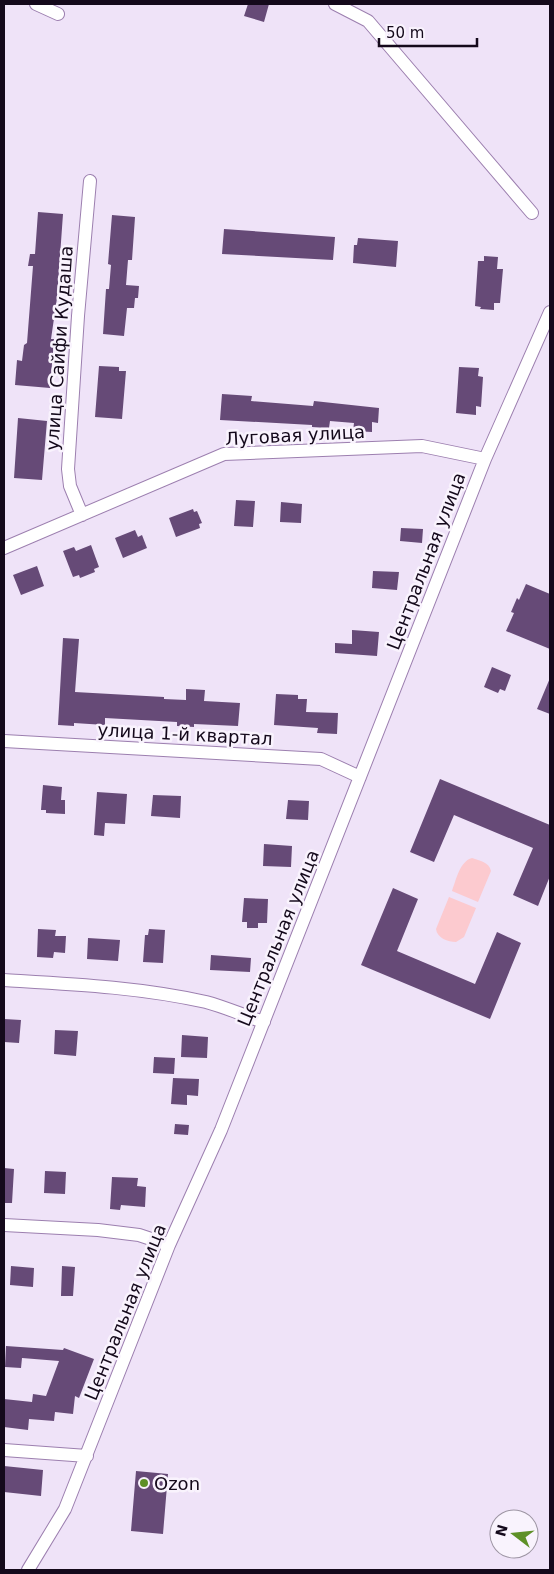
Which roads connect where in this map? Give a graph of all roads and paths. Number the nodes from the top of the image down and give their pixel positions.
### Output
1 (36, 4) edge
2 (335, 4) edge
3 (58, 14) dead end
4 (90, 181) dead end
5 (532, 213) dead end
6 (550, 312) edge
7 (485, 458) junction
8 (82, 514) junction
9 (4, 548) edge
10 (4, 741) edge
11 (360, 777) junction
12 (4, 980) edge
13 (264, 1022) junction
14 (4, 1225) edge
15 (169, 1245) junction
16 (4, 1450) edge
17 (87, 1456) junction
18 (28, 1570) edge

1 - 3 street
2 - 5 street
4 - 8 street, улица Сайфи Кудаша
6 - 7 street, Центральная улица
7 - 8 street, Луговая улица
7 - 11 street, Центральная улица
8 - 9 street, Луговая улица
10 - 11 street, улица 1-й квартал
11 - 13 street, Центральная улица
12 - 13 street
13 - 15 street, Центральная улица
14 - 15 street
15 - 17 street, Центральная улица
16 - 17 street
17 - 18 street, Центральная улица

